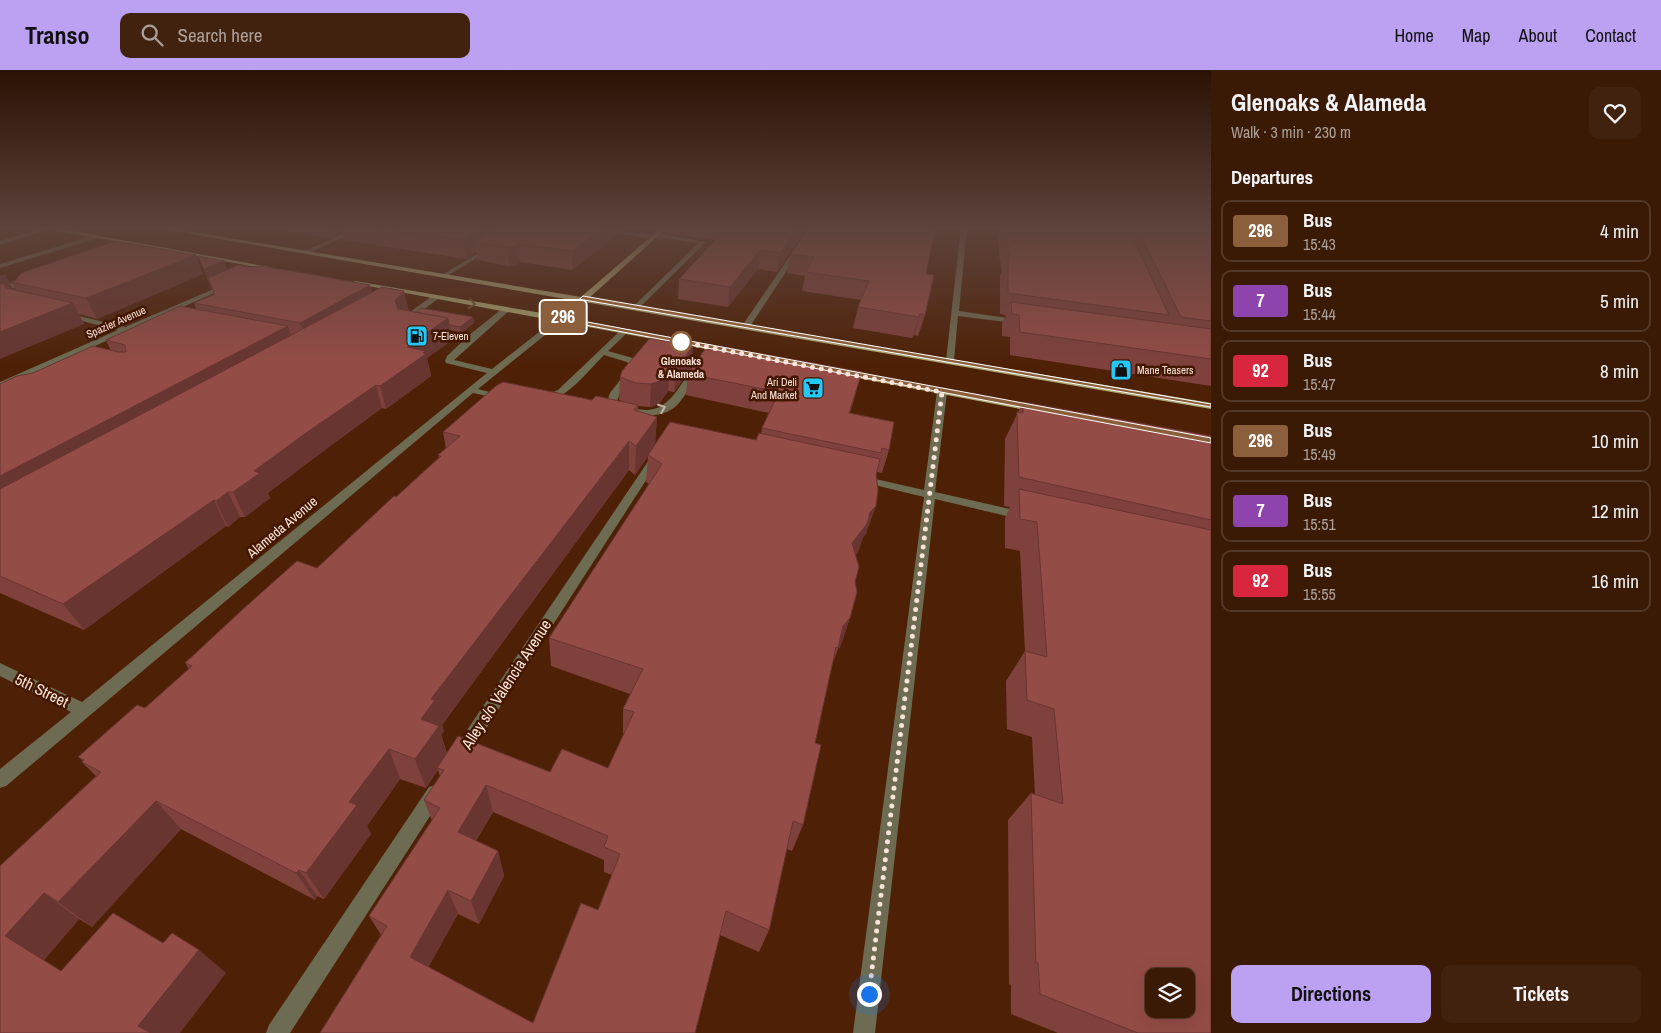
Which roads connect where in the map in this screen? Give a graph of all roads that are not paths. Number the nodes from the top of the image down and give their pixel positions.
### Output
1 (433, 273) edge
2 (448, 273) edge
3 (612, 273) edge
4 (673, 273) edge
5 (782, 273) edge
6 (959, 273) edge
7 (445, 275) junction
8 (238, 281) edge
9 (346, 282) edge
10 (0, 283) edge
11 (403, 292) junction
12 (435, 298) junction
13 (583, 298) junction
14 (390, 299) edge
15 (0, 304) edge
16 (21, 304) edge
17 (29, 306) edge
18 (638, 308) junction
19 (506, 310) junction
20 (55, 312) edge
21 (954, 313) junction
22 (156, 316) junction
23 (561, 319) junction
24 (175, 320) edge
25 (1030, 324) edge
26 (746, 326) junction
27 (411, 328) edge
28 (126, 330) junction
29 (427, 331) edge
30 (625, 331) junction
31 (470, 339) junction
32 (601, 352) junction
33 (740, 353) edge
34 (71, 354) junction
35 (706, 354) junction
36 (89, 359) edge
37 (950, 360) junction
38 (836, 371) edge
39 (494, 372) junction
40 (0, 385) edge
41 (474, 388) junction
42 (942, 392) junction
43 (511, 396) edge
44 (538, 404) edge
45 (1211, 406) edge
46 (1048, 411) edge
47 (664, 444) edge
48 (852, 477) edge
49 (929, 495) junction
50 (1030, 518) edge
51 (0, 669) edge
52 (83, 710) junction
53 (0, 780) edge
54 (277, 1033) edge
55 (864, 1033) edge

1 - 7 main road
2 - 7 street
3 - 13 main road, Alameda Avenue
4 - 18 street
5 - 26 street
6 - 21 street
7 - 13 main road
8 - 22 street, Spazier Avenue
9 - 11 main road
10 - 15 street
11 - 12 main road
11 - 14 street
12 -> 19 main road
12 - 27 street
13 - 18 main road
13 - 23 main road, Alameda Avenue
16 - 17 street
18 - 26 main road
19 - 23 main road
19 - 31 street
20 - 28 street
21 - 25 street
21 - 37 street
22 - 24 street
22 - 28 street, Spazier Avenue
23 - 30 main road
23 - 39 street, Alameda Avenue
26 - 37 main road
28 - 34 street, Spazier Avenue
29 - 31 street
30 - 32 street
30 - 35 main road
31 - 39 street
32 -> 35 street
32 - 44 street
33 - 35 main road
34 - 36 street
34 - 40 street, Spazier Avenue
37 - 45 main road
38 - 42 main road
39 - 41 street, Alameda Avenue
41 - 43 street
41 - 52 street, Alameda Avenue
42 - 46 main road
42 - 49 street
47 - 54 street, Alley s/o Valencia Avenue
48 - 49 street
49 - 50 street
49 - 55 street
51 - 52 street, 5th Street
52 - 53 street, Alameda Avenue

